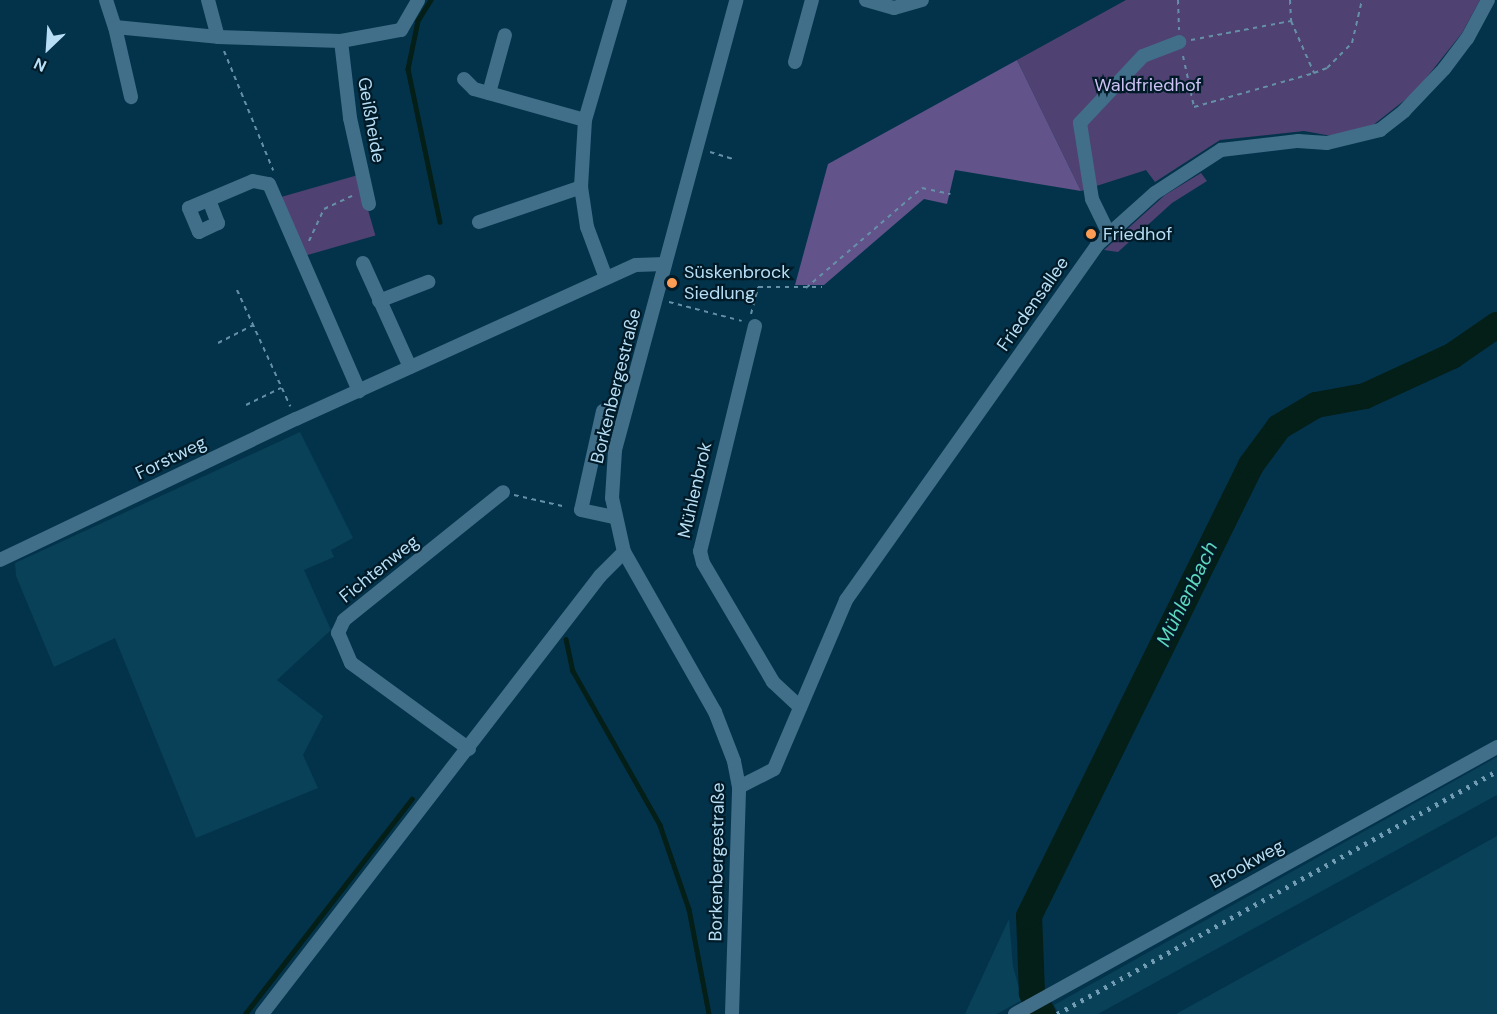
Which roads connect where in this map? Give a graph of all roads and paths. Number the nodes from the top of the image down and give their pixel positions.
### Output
1 (106, 0) edge
2 (208, 0) edge
3 (418, 0) edge
4 (620, 0) edge
5 (736, 0) edge
6 (812, 0) edge
7 (866, 0) edge
8 (922, 0) edge
9 (1178, 0) edge
10 (1290, 0) edge
11 (1362, 0) edge
12 (1488, 0) edge
13 (1291, 21) junction
14 (115, 27) junction
15 (505, 35) dead end
16 (218, 37) junction
17 (341, 41) junction
18 (1179, 42) junction
19 (795, 62) dead end
20 (1314, 74) junction
21 (464, 79) dead end
22 (489, 93) junction
23 (131, 97) dead end
24 (585, 120) junction
25 (696, 148) junction
26 (733, 159) dead end
27 (269, 184) junction
28 (581, 187) junction
29 (366, 190) junction
30 (950, 194) dead end
31 (212, 199) dead end
32 (369, 204) dead end
33 (479, 222) dead end
34 (1109, 234) junction
35 (296, 247) junction
36 (363, 263) dead end
37 (665, 264) junction
38 (606, 278) junction
39 (428, 282) dead end
40 (822, 287) dead end
41 (806, 288) junction
42 (237, 290) dead end
43 (656, 298) junction
44 (379, 302) junction
45 (254, 325) junction
46 (752, 325) junction
47 (218, 343) dead end
48 (410, 367) junction
49 (282, 387) junction
50 (359, 391) junction
51 (246, 405) dead end
52 (603, 411) dead end
53 (296, 419) junction
54 (503, 492) joint
55 (581, 510) junction
56 (614, 518) junction
57 (624, 552) junction
58 (0, 560) edge
59 (800, 707) junction
60 (1497, 747) edge
61 (469, 749) junction
62 (739, 787) junction
63 (261, 1014) edge
64 (732, 1014) edge
65 (1015, 1014) edge

1 - 14 street
2 - 16 street
3 - 17 street
4 - 24 street
5 - 25 street, Borkenbergestraße
6 - 19 street
7 - 8 street
9 - 18 path
10 - 13 path
11 - 20 path
12 - 34 street, Friedensallee
13 - 18 path
13 - 20 path
14 - 16 street
14 - 23 street
15 - 22 street
16 - 17 street
16 - 27 path
17 - 29 street, Geißheide
18 - 20 path
18 - 34 street
21 - 22 street
22 - 24 street
24 - 28 street
25 - 26 path
25 - 37 street, Borkenbergestraße
27 - 31 street
27 - 35 street
28 - 33 street
28 - 38 street
29 - 32 street, Geißheide
29 - 35 path
30 - 41 path
34 - 59 street, Friedensallee
35 - 50 street
36 - 44 street
37 - 38 street, Forstweg
37 - 43 street, Borkenbergestraße
38 - 48 street, Forstweg
39 - 44 street
40 - 41 path
41 - 46 path
42 - 45 path
43 - 46 path
43 - 56 street, Borkenbergestraße
44 - 48 street
45 - 47 path
45 - 49 path
46 - 59 street, Mühlenbrok
48 - 50 street, Forstweg
49 - 51 path
49 - 53 path
50 - 53 street, Forstweg
52 - 55 street
53 - 58 street, Forstweg
54 - 55 path
54 - 61 street, Fichtenweg
55 - 56 street
56 - 57 street, Borkenbergestraße
57 - 61 street
57 - 62 street, Borkenbergestraße
59 - 62 street, Friedensallee
60 - 65 street, Brookweg
61 - 63 street
62 - 64 street, Borkenbergestraße

